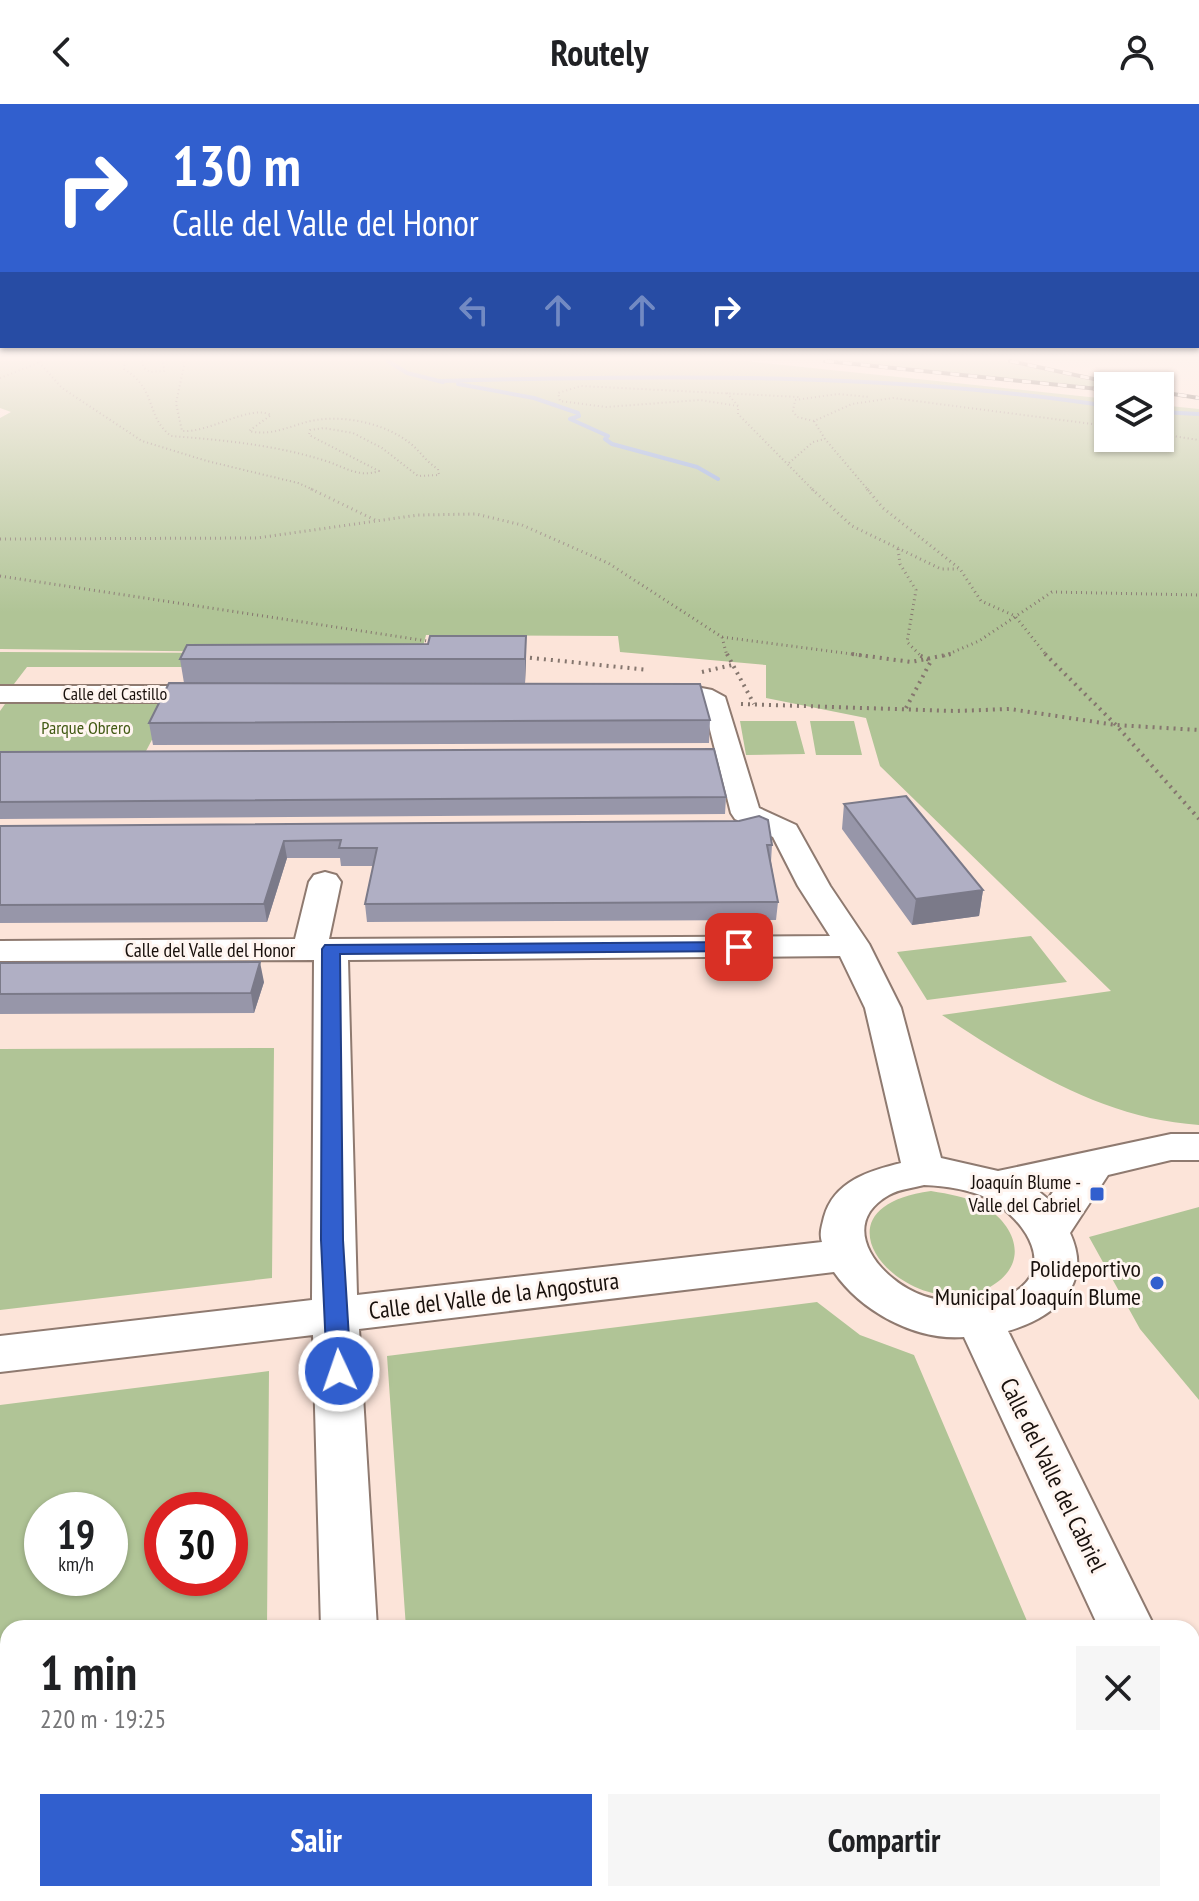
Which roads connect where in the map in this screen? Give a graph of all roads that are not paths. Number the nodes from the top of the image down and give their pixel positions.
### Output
1 (0, 694) edge
2 (239, 694) edge
3 (634, 694) edge
4 (731, 754) junction
5 (700, 755) edge
6 (759, 820) junction
7 (722, 826) edge
8 (325, 882) dead end
9 (852, 944) junction
10 (320, 949) junction
11 (0, 951) edge
12 (1199, 1147) edge
13 (1093, 1165) junction
14 (924, 1171) junction
15 (997, 1185) junction
16 (1049, 1230) junction
17 (845, 1255) junction
18 (336, 1314) junction
19 (980, 1322) junction
20 (0, 1354) edge
21 (349, 1620) edge
22 (1123, 1620) edge

1 - 2 street, Calle del Castillo
3 - 4 street
4 - 5 street
4 - 6 street
6 - 7 street
6 - 9 street
8 - 10 street
9 - 10 street, Calle del Valle del Honor
9 - 14 street
10 - 11 street, Calle del Valle del Honor
10 - 18 street
12 - 13 street
13 - 15 street
13 - 16 street
14 - 15 street
14 - 17 street
15 - 16 street
16 - 19 street
17 - 18 street, Calle del Valle de la Angostura
17 - 19 street
18 - 20 street, Calle del Valle de la Angostura
18 - 21 street
19 - 22 street, Calle del Valle del Cabriel

